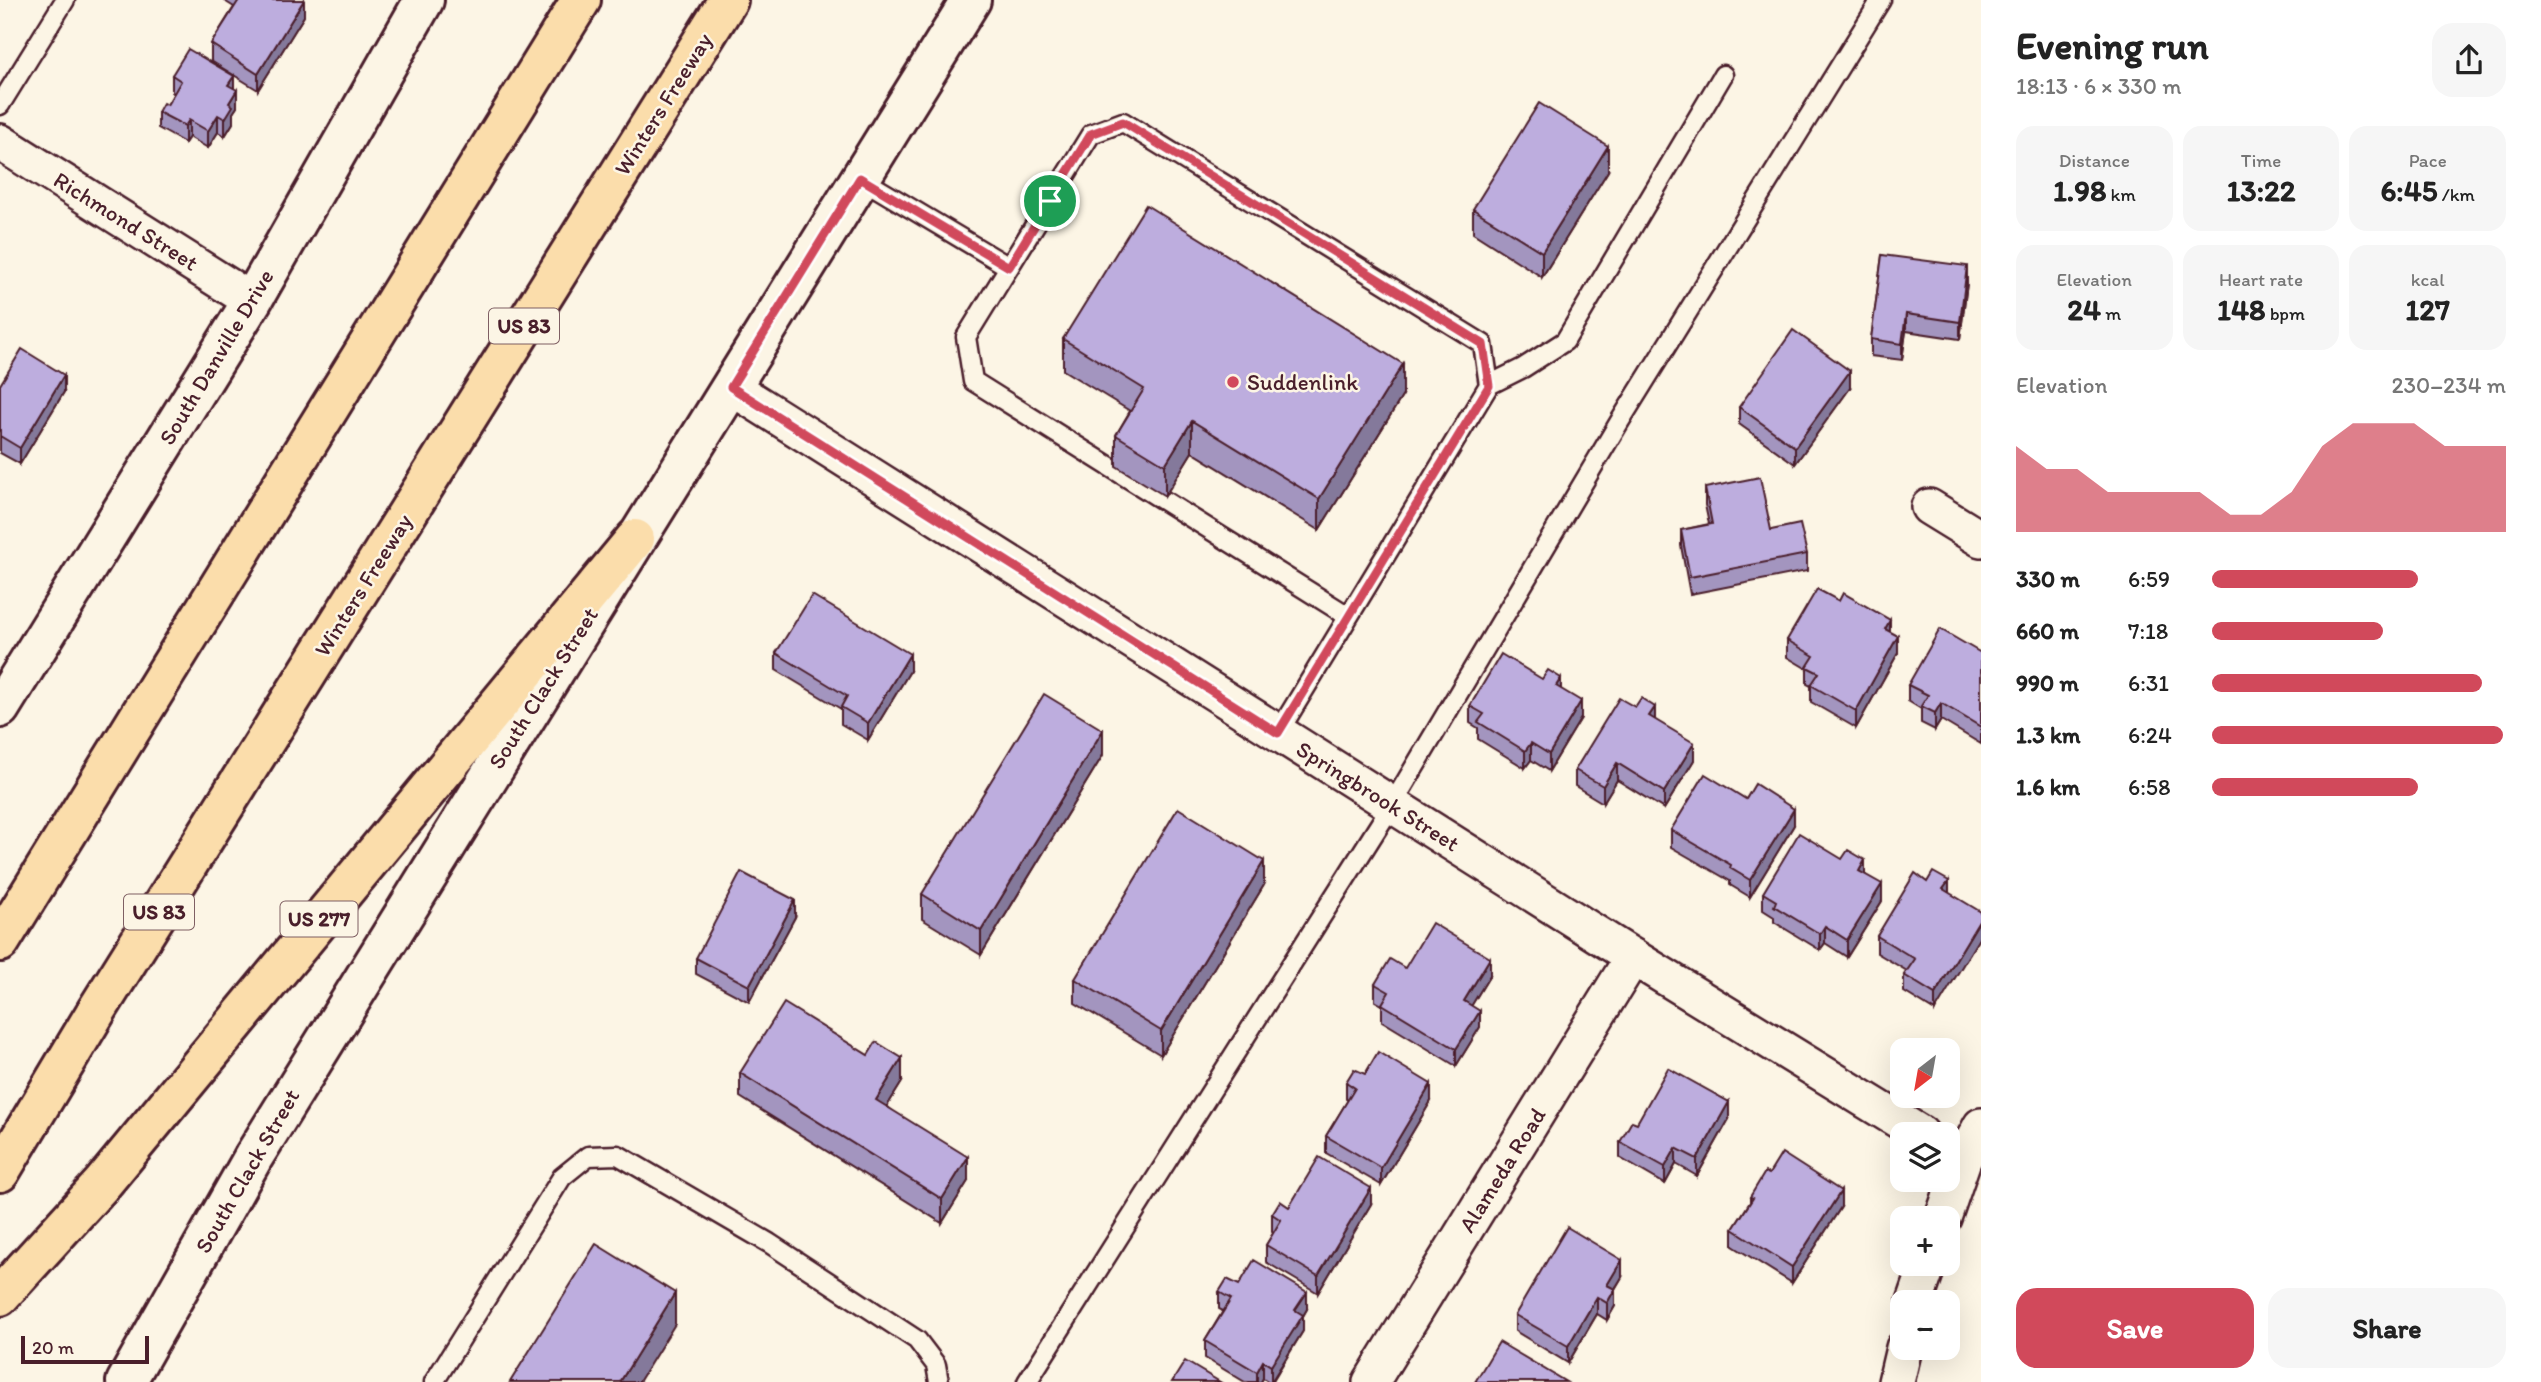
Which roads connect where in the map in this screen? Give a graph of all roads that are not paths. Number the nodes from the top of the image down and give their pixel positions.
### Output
1 (65, 0) edge
2 (424, 0) edge
3 (581, 0) edge
4 (728, 0) edge
5 (971, 0) edge
6 (1881, 0) edge
7 (1723, 75) dead end
8 (0, 105) edge
9 (0, 142) edge
10 (860, 178) junction
11 (1009, 267) junction
12 (252, 300) junction
13 (1489, 386) junction
14 (731, 387) junction
15 (1929, 507) dead end
16 (635, 539) junction
17 (1981, 539) edge
18 (1348, 616) junction
19 (0, 708) edge
20 (1278, 733) junction
21 (1392, 805) junction
22 (0, 942) edge
23 (1633, 957) junction
24 (1901, 1122) edge
25 (1981, 1126) edge
26 (1964, 1160) edge
27 (0, 1172) edge
28 (1948, 1206) edge
29 (0, 1296) edge
30 (1901, 1360) edge
31 (126, 1382) edge
32 (434, 1382) edge
33 (939, 1382) edge
34 (1027, 1382) edge
35 (1371, 1382) edge
36 (1896, 1382) edge

1 - 8 lane
2 - 12 main road, South Danville Drive
3 - 22 highway
4 - 27 highway, Winters Freeway / US 83
5 - 10 main road, South Clack Street / US 277
6 - 21 lane
7 - 13 lane
9 - 12 street, Richmond Street
10 - 11 lane
10 - 14 main road, South Clack Street / US 277
11 - 13 lane
11 - 18 lane
12 - 19 main road, South Danville Drive
13 - 18 lane
14 - 16 main road, South Clack Street / US 277
14 - 20 street, Springbrook Street
15 - 17 street
16 - 29 highway, US 277
16 - 31 main road, South Clack Street
18 - 20 lane
20 - 21 street, Springbrook Street
21 - 23 street, Springbrook Street
21 - 34 lane
23 - 24 street, Springbrook Street
23 - 35 street, Alameda Road
25 - 26 street
26 - 28 street
30 - 36 street
32 - 33 lane

